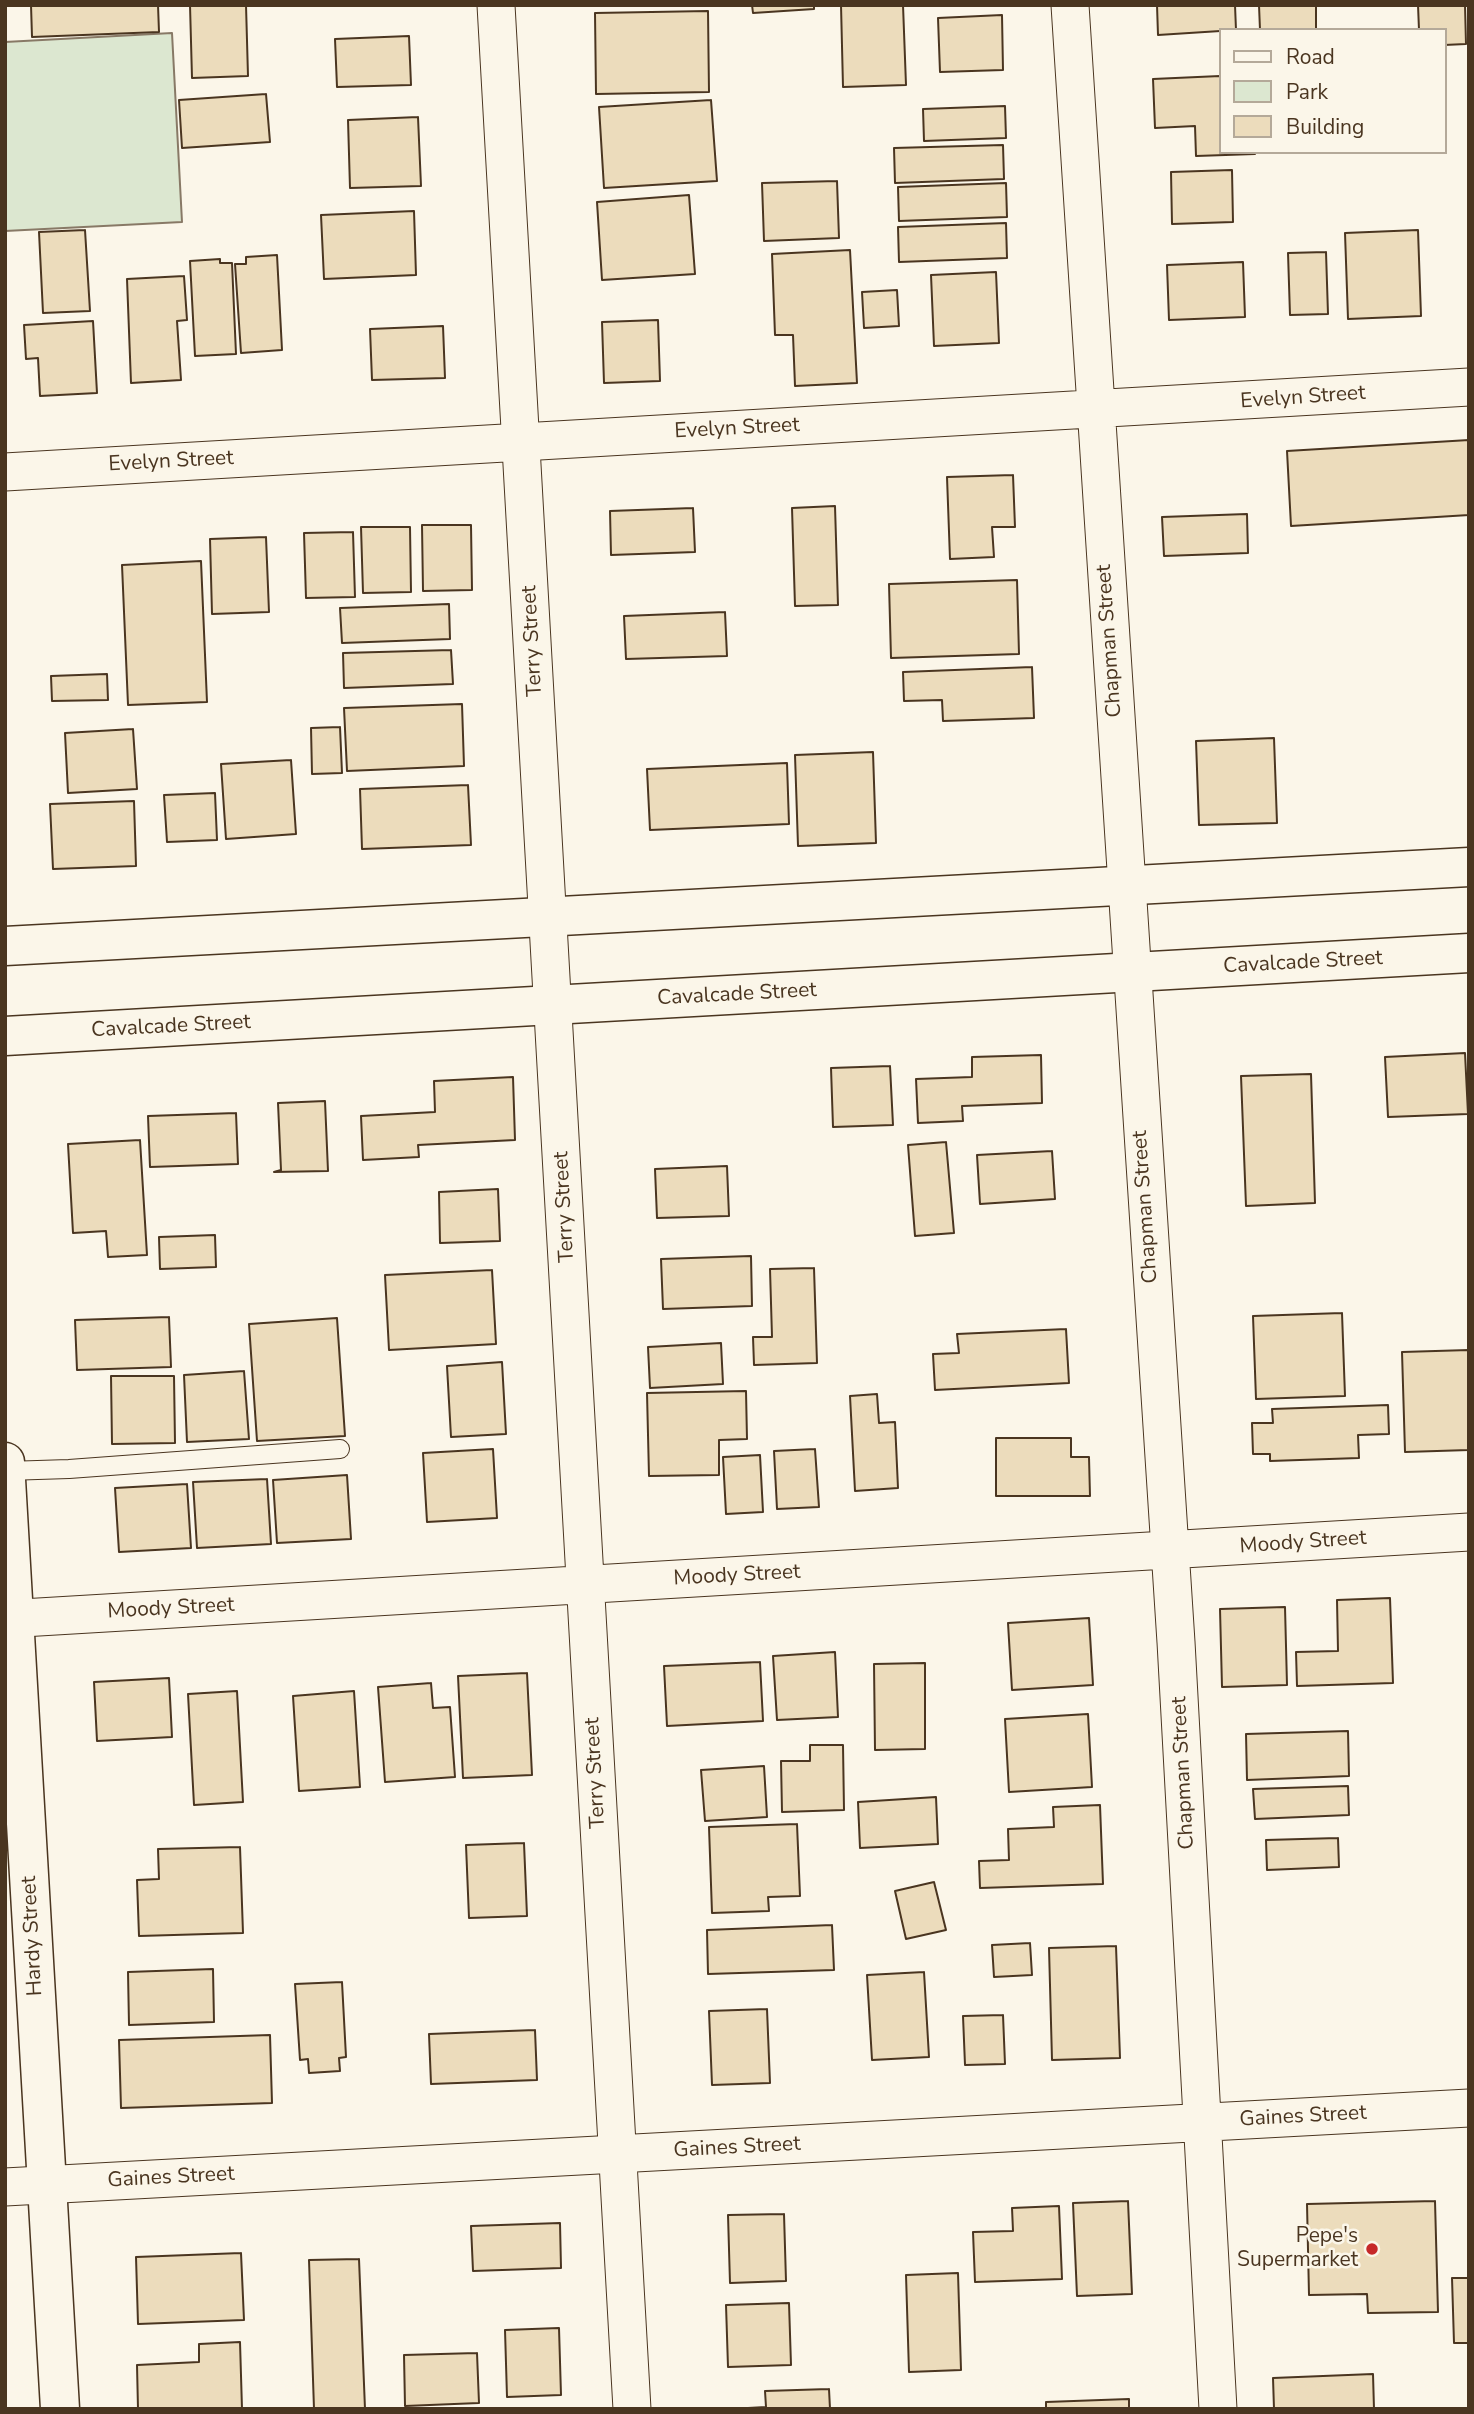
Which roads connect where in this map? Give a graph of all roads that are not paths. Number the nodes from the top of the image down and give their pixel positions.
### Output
1 (496, 5) edge
2 (1070, 5) edge
3 (1469, 387) edge
4 (1096, 410) junction
5 (521, 441) junction
6 (5, 472) edge
7 (1469, 867) edge
8 (1126, 886) junction
9 (549, 917) junction
10 (5, 946) edge
11 (1469, 953) edge
12 (1130, 972) junction
13 (554, 1005) junction
14 (5, 1036) edge
15 (340, 1449) dead end
16 (5, 1462) edge
17 (6, 1471) edge
18 (1469, 1532) edge
19 (1168, 1552) junction
20 (586, 1584) junction
21 (10, 1619) edge
22 (1469, 2108) edge
23 (1204, 2122) junction
24 (615, 2154) junction
25 (48, 2184) junction
26 (5, 2187) edge
27 (60, 2409) edge
28 (632, 2409) edge
29 (1218, 2409) edge

1 - 5 street, Terry Street
2 - 4 street, Chapman Street
3 - 4 street, Evelyn Street
4 - 5 street, Evelyn Street
4 - 8 street, Chapman Street
5 - 6 street, Evelyn Street
5 - 9 street, Terry Street
7 - 8 main road
8 - 9 main road
8 - 12 street, Chapman Street
9 - 10 main road
9 - 13 street, Terry Street
11 - 12 main road, Cavalcade Street
12 - 13 main road, Cavalcade Street
12 - 19 street, Chapman Street
13 - 14 main road, Cavalcade Street
13 - 20 street, Terry Street
15 - 17 lane
16 - 17 main road, Hardy Street
17 - 21 main road, Hardy Street
18 - 19 street, Moody Street
19 - 20 street, Moody Street
19 - 23 street, Chapman Street
20 - 21 street, Moody Street
20 - 24 street, Terry Street
21 - 25 main road, Hardy Street
22 - 23 street, Gaines Street
23 - 24 street, Gaines Street
23 - 29 street, Chapman Street
24 - 25 street, Gaines Street
24 - 28 street, Terry Street
25 - 26 street, Gaines Street
25 - 27 main road, Hardy Street

